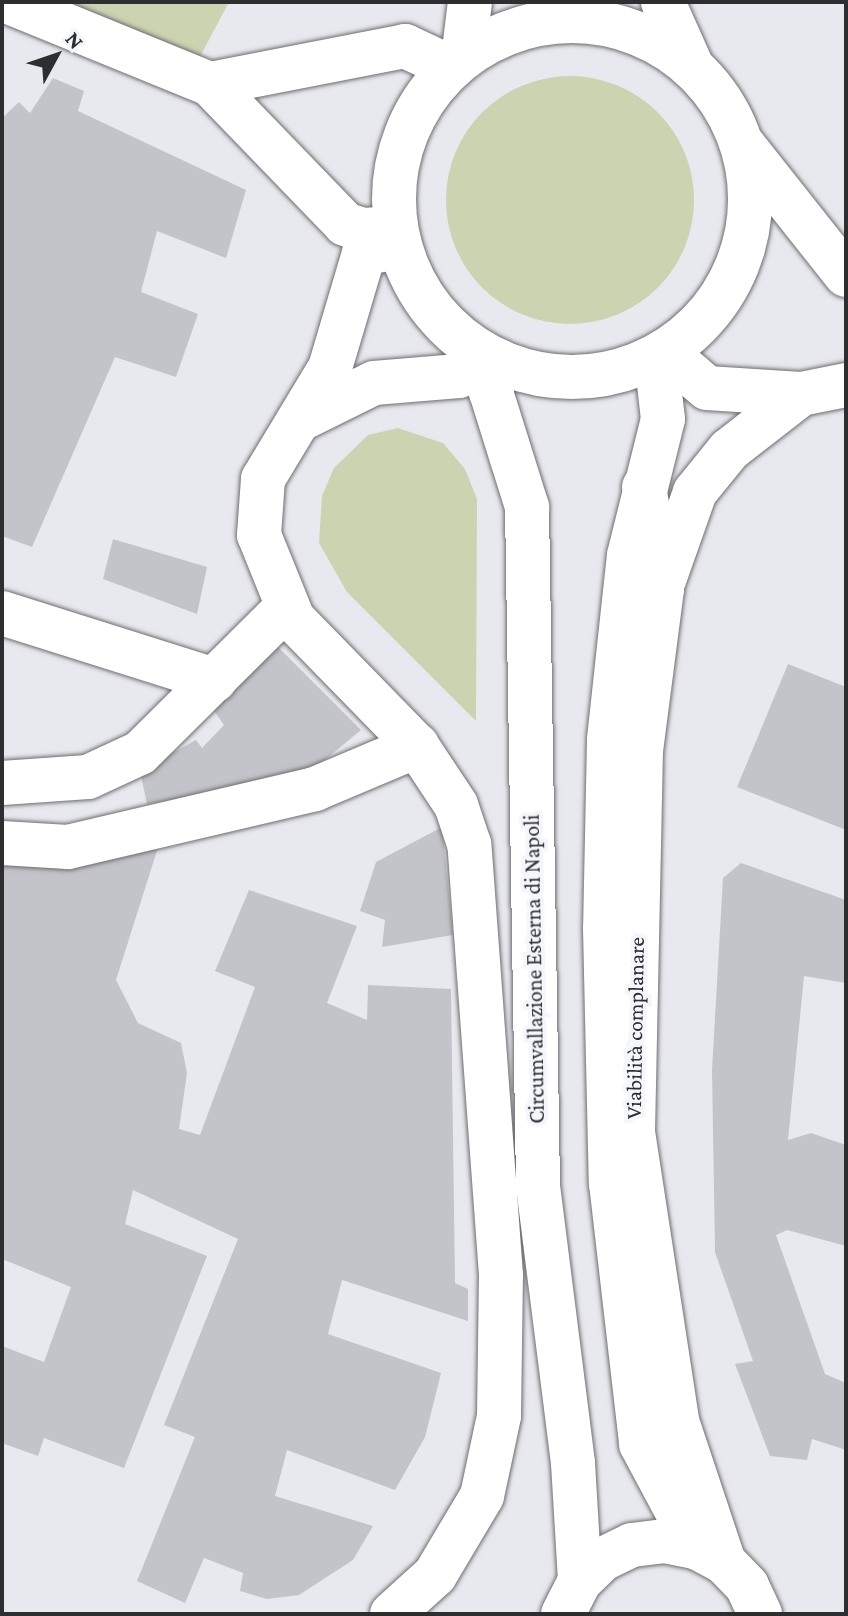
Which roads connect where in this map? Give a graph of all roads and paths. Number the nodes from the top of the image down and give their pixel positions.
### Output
1 (9, 2) edge
2 (470, 2) edge
3 (663, 2) edge
4 (456, 63) junction
5 (691, 65) junction
6 (210, 84) junction
7 (743, 145) junction
8 (809, 225) junction
9 (398, 237) junction
10 (846, 254) edge
11 (846, 275) edge
12 (661, 354) junction
13 (492, 358) junction
14 (846, 385) edge
15 (801, 394) junction
16 (301, 419) junction
17 (644, 485) junction
18 (662, 589) junction
19 (287, 607) junction
20 (2, 613) edge
21 (618, 657) junction
22 (215, 680) junction
23 (417, 746) junction
24 (2, 783) edge
25 (2, 843) edge
26 (710, 1554) junction
27 (571, 1598) edge
28 (392, 1614) edge
29 (760, 1614) edge

1 - 6 main road
2 - 4 main road
3 - 5 main road
4 - 5 main road
4 - 6 main road
4 - 9 main road
5 - 7 main road
6 - 9 main road
7 - 8 main road
7 - 12 main road
8 - 10 main road
8 - 11 main road
9 - 13 main road
9 - 16 main road
12 - 13 main road
12 - 15 main road
12 - 17 main road
13 - 16 main road
13 - 27 main road, Circumvallazione Esterna di Napoli
14 - 15 main road
15 - 18 main road
16 - 19 main road
17 - 18 main road, Viabilità complanare
17 - 21 main road
18 - 21 main road
18 - 26 main road, Viabilità complanare
19 - 22 main road
19 - 23 main road
20 - 22 main road
21 - 26 main road
22 - 24 main road
23 - 25 main road
23 - 28 main road
26 - 27 main road, Circumvallazione Esterna di Napoli
26 - 29 main road

